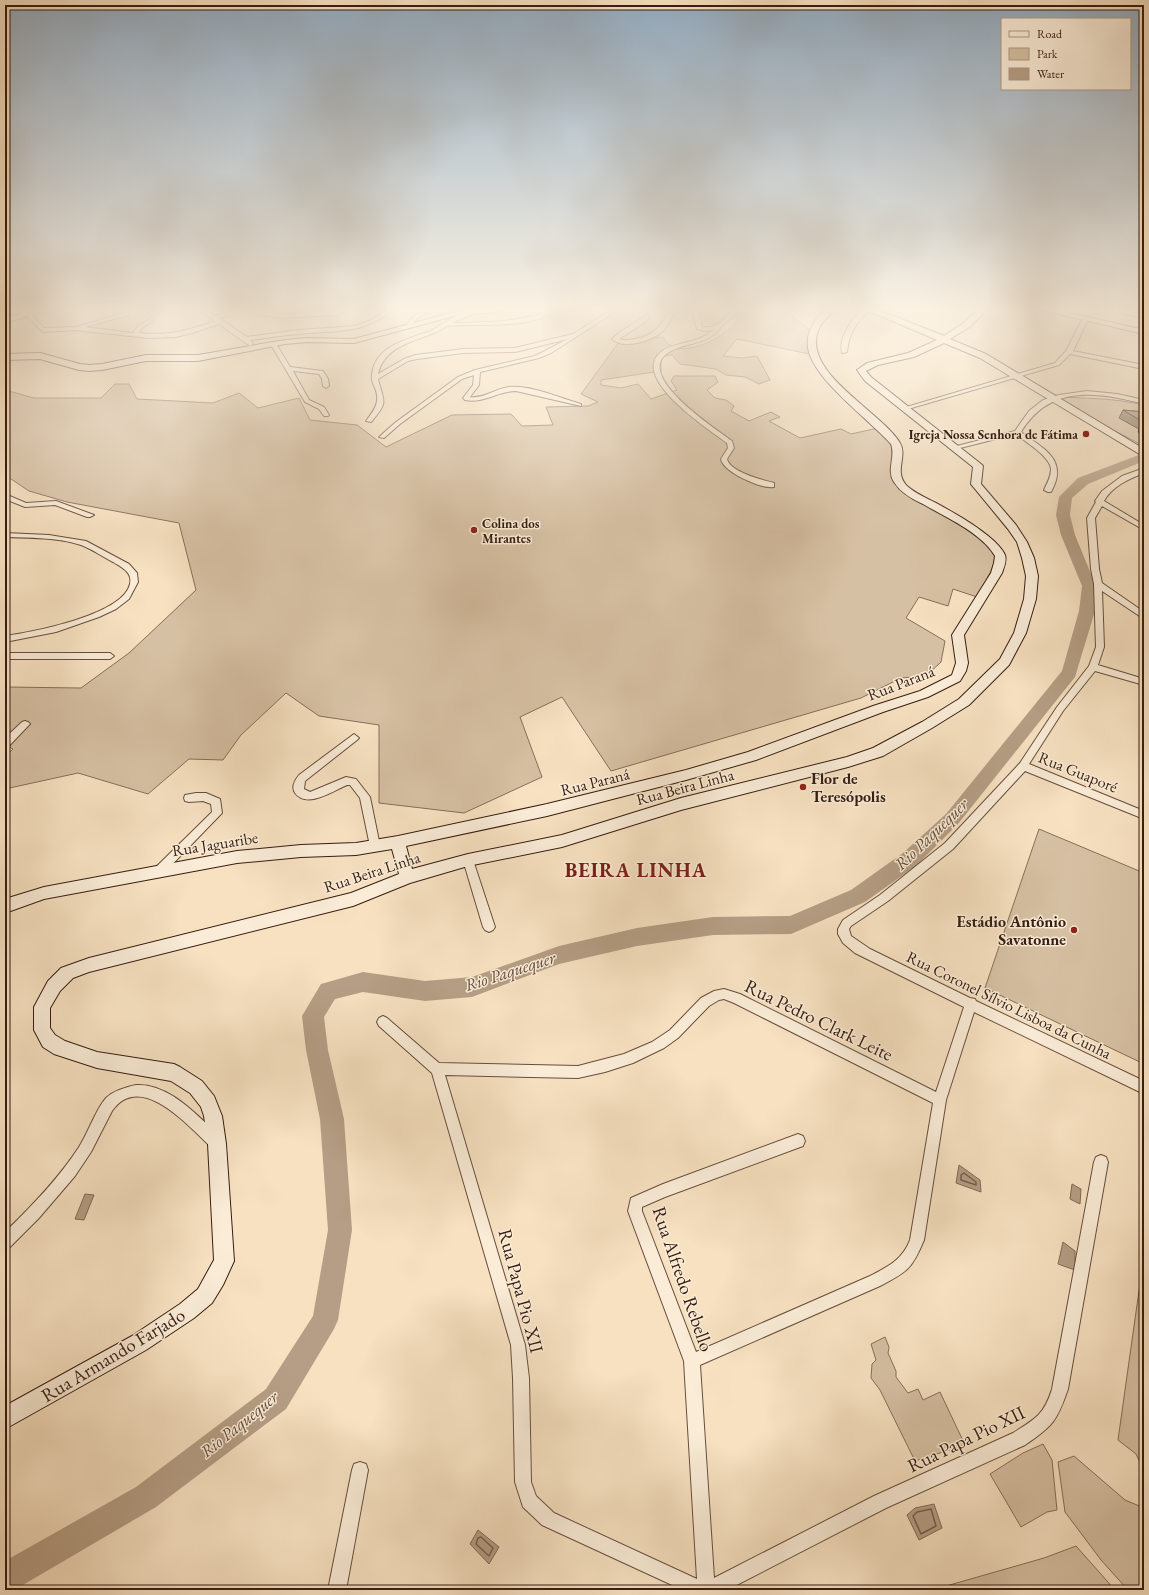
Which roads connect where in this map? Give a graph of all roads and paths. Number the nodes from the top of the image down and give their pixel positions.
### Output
1 (297, 383) edge
2 (377, 383) edge
3 (451, 383) edge
4 (476, 383) edge
5 (662, 383) edge
6 (834, 383) edge
7 (874, 383) edge
8 (992, 383) edge
9 (1030, 383) edge
10 (1053, 397) junction
11 (1144, 402) edge
12 (579, 405) dead end
13 (906, 408) junction
14 (326, 415) dead end
15 (369, 420) dead end
16 (1017, 432) junction
17 (382, 437) dead end
18 (956, 447) junction
19 (1144, 454) edge
20 (1144, 470) edge
21 (771, 485) dead end
22 (1048, 490) dead end
23 (5, 496) edge
24 (1099, 501) junction
25 (90, 515) dead end
26 (1144, 528) edge
27 (5, 535) edge
28 (1098, 584) junction
29 (1144, 616) edge
30 (5, 639) edge
31 (5, 656) edge
32 (110, 656) dead end
33 (1093, 667) junction
34 (1144, 682) edge
35 (25, 724) dead end
36 (354, 738) dead end
37 (5, 744) edge
38 (1023, 766) junction
39 (189, 798) dead end
40 (1144, 815) edge
41 (398, 842) junction
42 (375, 846) junction
43 (468, 860) junction
44 (158, 872) junction
45 (408, 877) junction
46 (5, 906) edge
47 (489, 927) dead end
48 (970, 1003) junction
49 (382, 1022) dead end
50 (49, 1041) joint
51 (437, 1069) junction
52 (1144, 1088) edge
53 (940, 1100) junction
54 (798, 1141) dead end
55 (217, 1144) junction
56 (1101, 1162) dead end
57 (5, 1242) edge
58 (692, 1361) junction
59 (5, 1418) edge
60 (360, 1470) dead end
61 (337, 1590) edge
62 (702, 1590) edge
63 (706, 1590) edge
64 (709, 1590) edge

1 - 14 street
2 - 15 street
3 - 17 street
4 - 12 street
5 - 21 street
6 - 41 street, Rua Paraná
7 - 13 street, Rua Beira Linha
8 - 13 street
9 - 10 street
10 - 11 street
10 - 16 street
10 - 19 street
13 - 18 street, Rua Beira Linha
16 - 18 street
16 - 22 street
18 - 43 street, Rua Beira Linha
20 - 24 street
23 - 25 street
24 - 26 street
24 - 28 street
27 - 30 street
28 - 29 street
28 - 33 street
31 - 32 street
33 - 34 street
33 - 38 street
35 - 37 street
36 - 42 street
38 - 40 street, Rua Guaporé
38 - 48 street, Rua Coronel Sílvio Lisboa da Cunha
39 - 44 street
41 - 42 street, Rua Jaguaribe
41 - 45 street
42 - 44 street, Rua Jaguaribe
43 - 45 street, Rua Beira Linha
43 - 47 street
44 - 46 street, Rua Jaguaribe
45 - 50 street, Rua Beira Linha
48 - 52 street, Rua Coronel Sílvio Lisboa da Cunha
48 - 53 street
49 - 51 street
50 - 55 street, Rua Armando Farjado
51 - 53 street, Rua Pedro Clark Leite
51 - 62 street, Rua Papa Pio XII
53 - 58 street
54 - 58 street, Rua Alfredo Rebello
55 - 57 street
55 - 59 street, Rua Armando Farjado
56 - 64 street, Rua Papa Pio XII
58 - 63 street, Rua Alfredo Rebello
60 - 61 street

